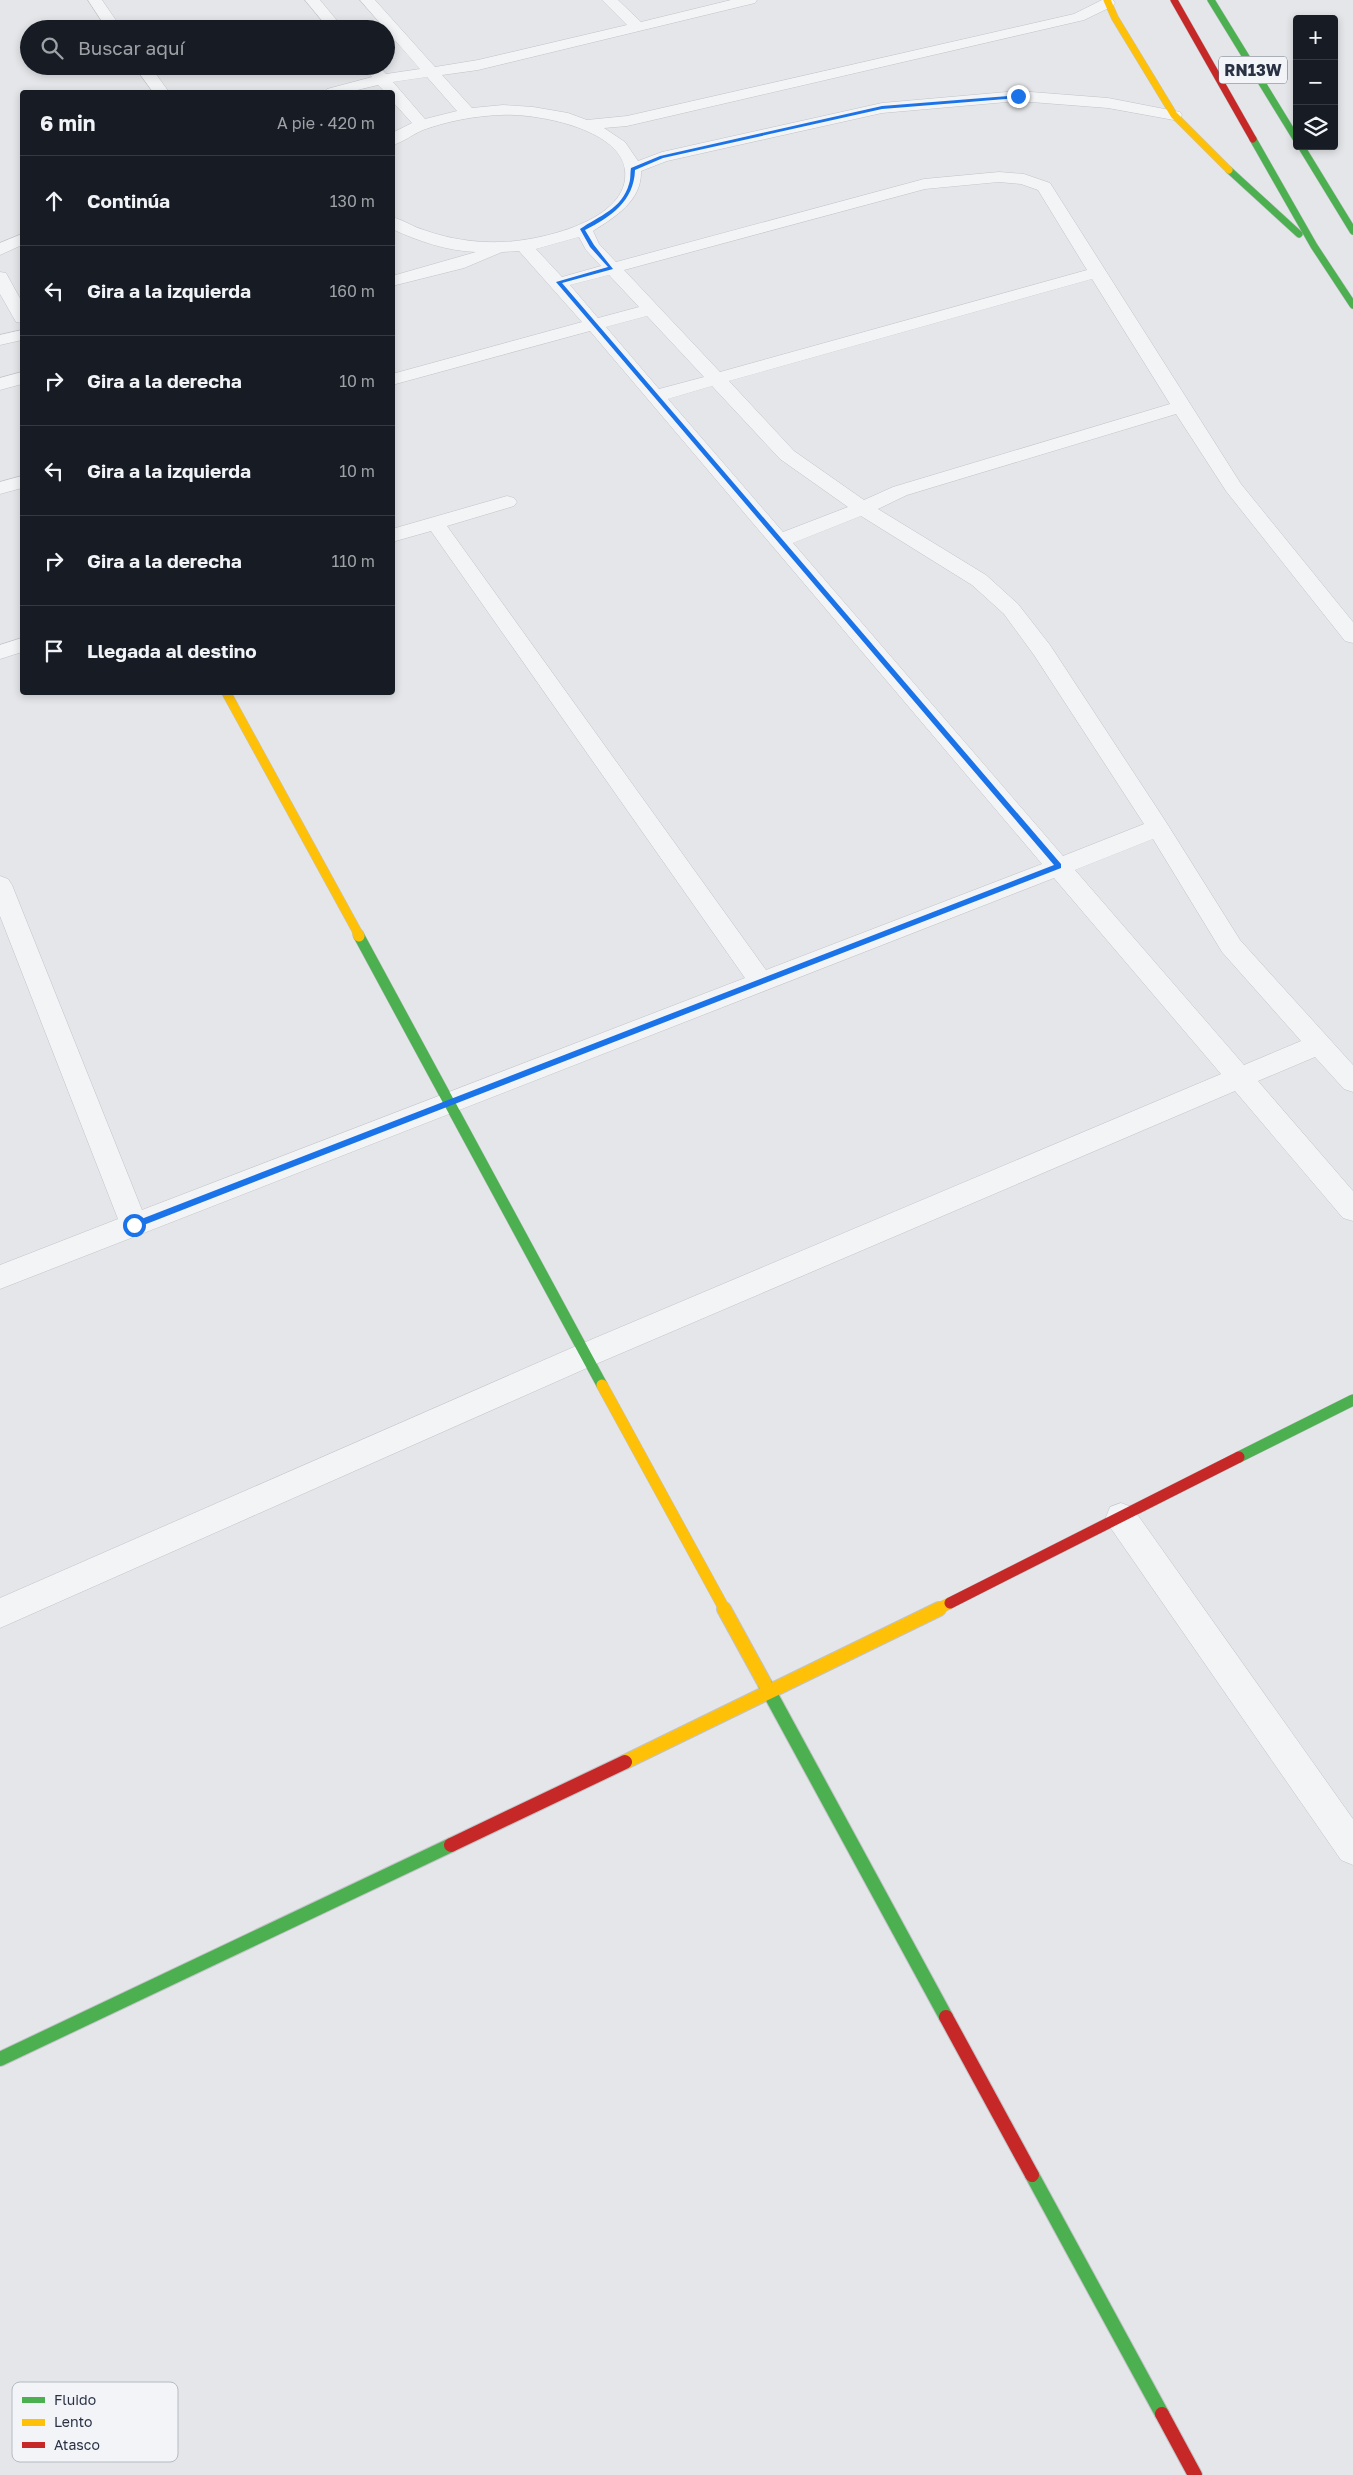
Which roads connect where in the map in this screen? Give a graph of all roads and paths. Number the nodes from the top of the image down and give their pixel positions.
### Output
1 (95, 0) edge
2 (312, 0) edge
3 (367, 0) edge
4 (609, 0) edge
5 (750, 0) edge
6 (1174, 0) edge
7 (1211, 0) edge
8 (1107, 2) edge
9 (109, 20) edge
10 (330, 20) edge
11 (385, 20) edge
12 (638, 27) junction
13 (395, 31) edge
14 (432, 73) junction
15 (148, 75) edge
16 (378, 75) edge
17 (382, 79) junction
18 (159, 90) edge
19 (341, 90) edge
20 (392, 90) edge
21 (395, 94) edge
22 (468, 113) junction
23 (1174, 115) junction
24 (422, 125) junction
25 (587, 125) junction
26 (1293, 133) edge
27 (395, 138) edge
28 (1303, 150) edge
29 (633, 169) junction
30 (395, 223) edge
31 (583, 229) junction
32 (1353, 231) edge
33 (20, 241) edge
34 (514, 246) junction
35 (1314, 246) junction
36 (0, 250) edge
37 (612, 268) junction
38 (1098, 272) junction
39 (0, 277) edge
40 (395, 280) edge
41 (558, 282) junction
42 (1353, 305) edge
43 (651, 309) junction
44 (20, 314) edge
45 (593, 324) junction
46 (20, 335) edge
47 (0, 340) edge
48 (715, 378) junction
49 (20, 379) edge
50 (395, 379) edge
51 (0, 384) edge
52 (656, 396) junction
53 (1181, 407) junction
54 (20, 483) edge
55 (0, 488) edge
56 (507, 502) dead end
57 (863, 508) junction
58 (434, 523) junction
59 (395, 535) edge
60 (780, 541) junction
61 (1353, 636) edge
62 (20, 646) edge
63 (0, 652) edge
64 (228, 695) edge
65 (1158, 828) junction
66 (1058, 866) junction
67 (0, 885) edge
68 (761, 982) junction
69 (1320, 1044) junction
70 (1239, 1077) junction
71 (1353, 1082) edge
72 (449, 1103) junction
73 (1353, 1210) edge
74 (134, 1225) junction
75 (0, 1277) edge
76 (586, 1355) junction
77 (1353, 1400) edge
78 (1121, 1517) junction
79 (0, 1613) edge
80 (770, 1693) junction
81 (1353, 1848) edge
82 (0, 2059) edge
83 (1195, 2475) edge

1 - 9 street
2 - 10 street
3 - 11 street
4 - 12 street
5 - 12 street
6 - 35 main road, RN13W
7 - 26 main road, RN13W
8 - 23 main road
8 - 25 street
12 - 14 street
13 - 14 street
14 - 17 street
14 - 22 street
15 - 18 street
16 - 17 street
17 - 19 street
17 - 20 street
21 - 24 street
22 - 24 street
22 - 25 street
23 - 29 street
23 - 35 main road
24 - 27 street
25 - 29 street
28 - 32 main road
29 - 31 street
30 - 34 street
31 - 34 street
31 - 37 street
33 - 36 street
34 - 40 street
34 - 41 street
35 - 42 main road, RN13W
37 - 38 street
37 - 41 street
37 - 43 street
38 - 48 street
38 - 53 street
39 - 44 street
41 - 45 street
43 - 45 street
43 - 48 street
45 - 50 street
45 - 52 street
46 - 47 street
48 - 52 street
48 - 57 street
49 - 51 street
52 - 60 street
53 - 57 street
53 - 61 street
54 - 55 street
56 - 58 street
57 - 60 street
57 - 65 street
58 - 59 street
58 - 68 street
60 - 66 street
62 - 63 street
64 - 72 main road
65 - 66 street
65 - 69 street
66 - 68 street
66 - 70 street
67 - 74 street
68 - 72 street
69 - 70 street
69 - 71 street
70 - 73 street
70 - 76 street
72 - 74 street
72 - 76 main road
74 - 75 street
76 - 79 street
76 - 80 main road
77 - 78 main road
78 - 80 main road
78 - 81 street
80 - 82 main road
80 - 83 main road

